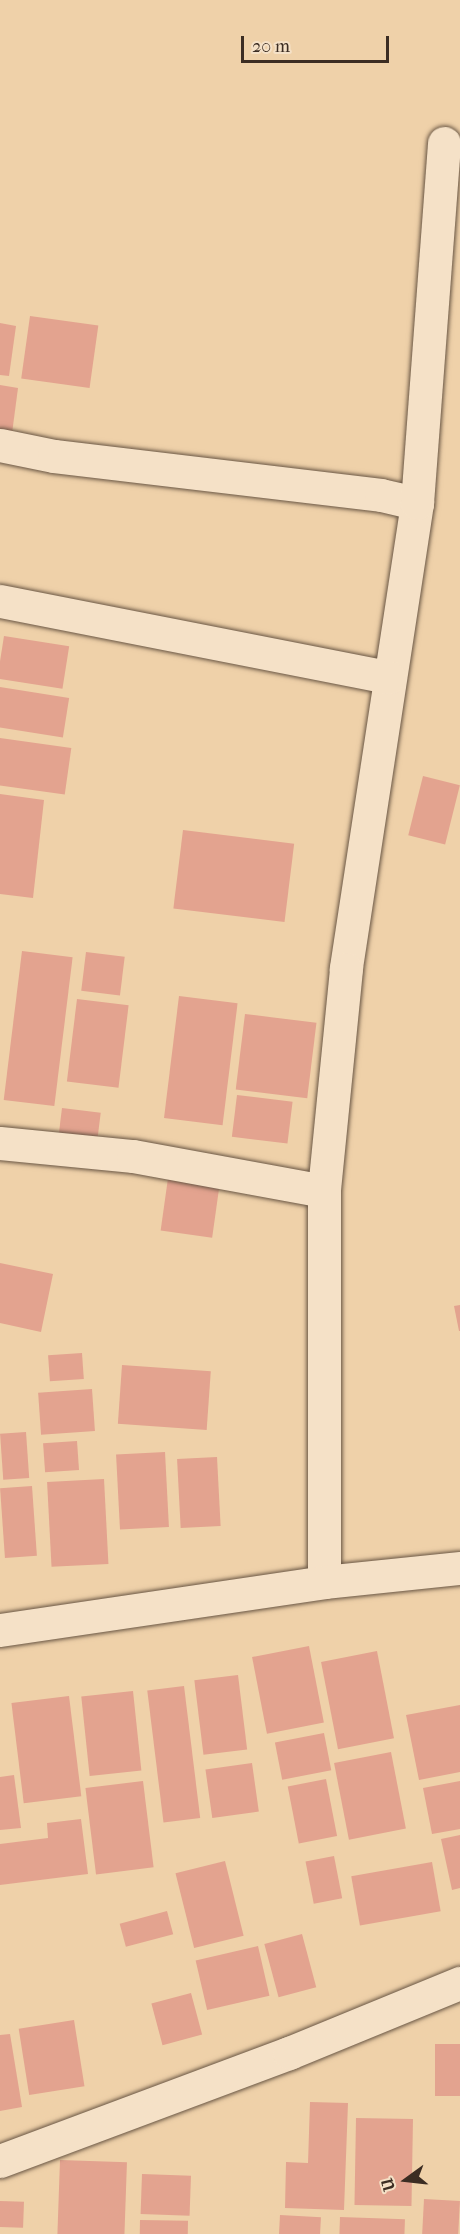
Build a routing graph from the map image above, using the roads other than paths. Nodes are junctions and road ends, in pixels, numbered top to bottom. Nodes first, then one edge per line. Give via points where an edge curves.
1 (444, 143) dead end
2 (0, 446) edge
3 (417, 503) junction
4 (0, 601) edge
5 (389, 677) junction
6 (0, 1143) edge
7 (324, 1191) junction
8 (460, 1568) edge
9 (324, 1582) junction
10 (0, 1630) edge
11 (460, 1983) edge
12 (0, 2161) edge

1 - 3 street
2 - 3 street via 54,456 381,495
3 - 5 street
4 - 5 street
5 - 7 street via 346,969
6 - 7 street via 133,1156
7 - 9 street
8 - 9 street
9 - 10 street
11 - 12 street via 278,2057

